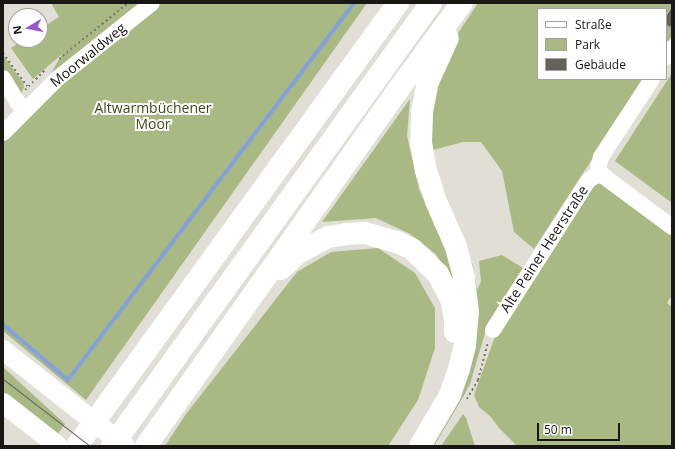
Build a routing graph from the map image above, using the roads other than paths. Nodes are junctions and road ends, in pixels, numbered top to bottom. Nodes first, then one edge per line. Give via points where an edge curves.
1 (152, 3) edge
2 (398, 3) edge
3 (431, 3) edge
4 (462, 3) edge
5 (467, 3) edge
6 (3, 78) edge
7 (651, 80) edge
8 (25, 109) junction
9 (3, 133) edge
10 (600, 172) junction
11 (672, 227) edge
12 (243, 309) junction
13 (492, 330) dead end
14 (3, 350) edge
15 (3, 403) edge
16 (118, 438) edge
17 (147, 444) edge
18 (58, 446) edge
19 (77, 446) edge
20 (407, 446) edge
21 (420, 446) edge

1 - 8 street, Moorwaldweg via 58,78
2 - 19 highway
3 - 16 highway
4 - 12 highway
5 - 21 highway via 439,55 428,82 422,112 421,143 426,171 456,247 464,278 468,312 465,346 450,395
6 - 8 street via 18,103
7 - 10 street via 601,157
8 - 9 street, Moorwaldweg
10 - 11 street, Alte Peiner Heerstraße
10 - 13 street, Alte Peiner Heerstraße via 588,181
12 - 17 highway
12 - 20 highway via 298,253 328,237 365,233 397,242 417,253 438,274 452,302 455,344 451,364 441,389
14 - 16 main road
15 - 18 main road

